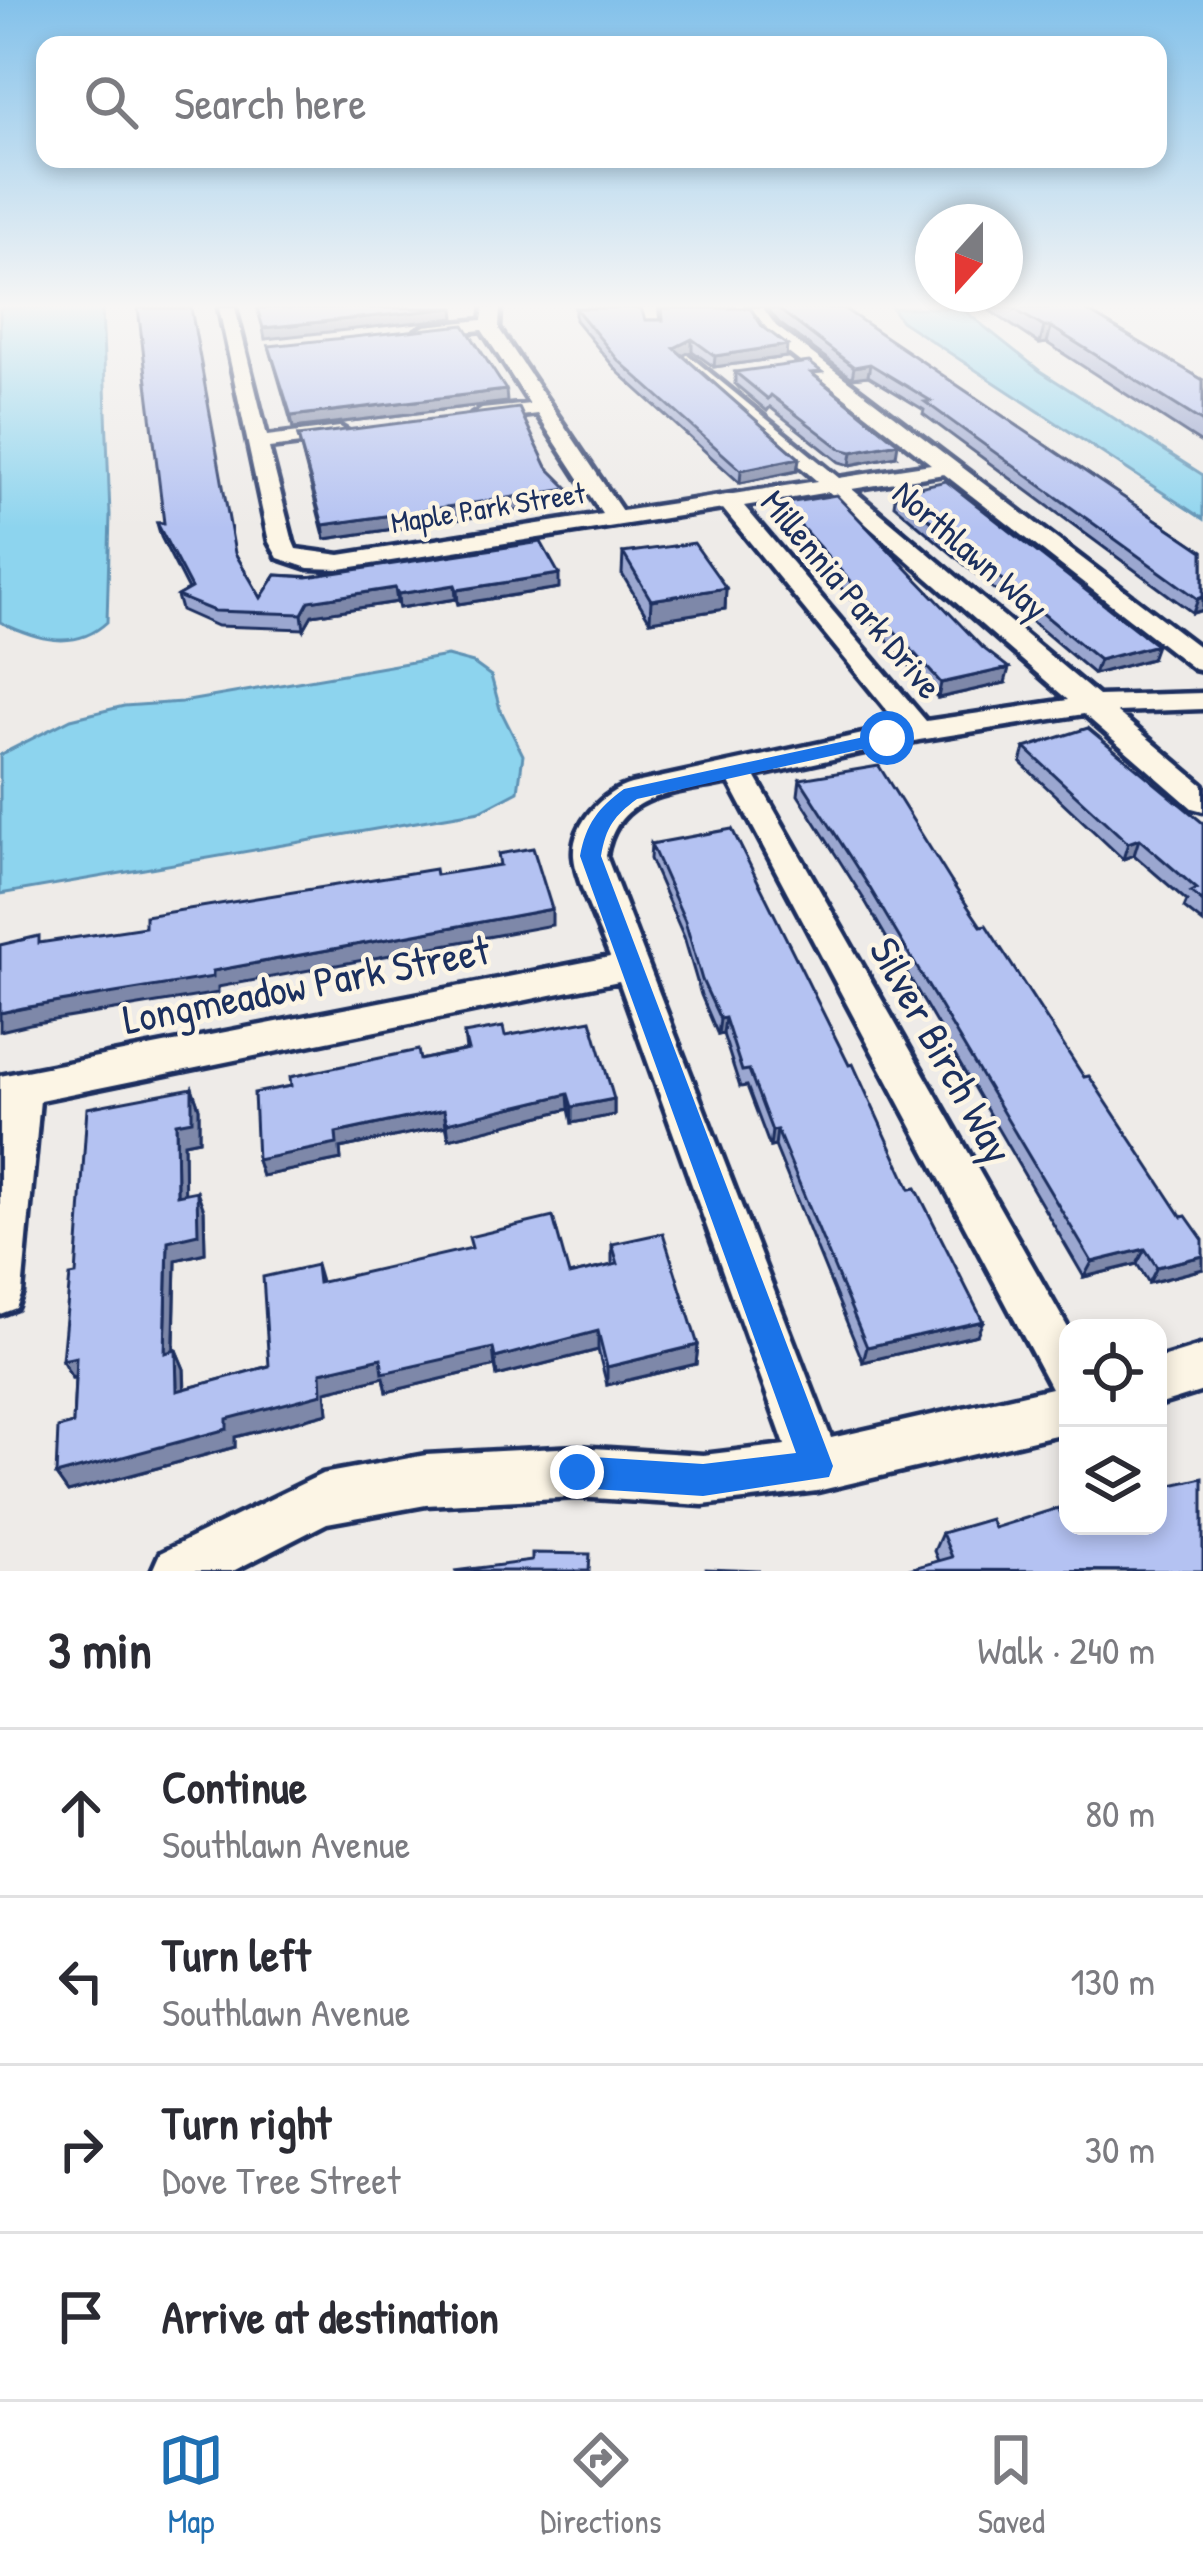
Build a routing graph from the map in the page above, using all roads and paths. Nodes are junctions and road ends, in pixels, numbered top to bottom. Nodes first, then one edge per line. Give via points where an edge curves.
1 (252, 381) edge
2 (527, 381) edge
3 (725, 381) edge
4 (836, 381) edge
5 (542, 408) junction
6 (455, 419) edge
7 (369, 430) edge
8 (259, 443) junction
9 (950, 467) junction
10 (838, 486) junction
11 (730, 503) junction
12 (616, 519) junction
13 (1203, 663) edge
14 (1203, 701) edge
15 (1088, 705) junction
16 (920, 731) junction
17 (736, 770) junction
18 (1203, 801) edge
19 (630, 966) junction
20 (11, 1089) edge
21 (0, 1293) edge
22 (1059, 1357) edge
23 (1203, 1368) edge
24 (1167, 1379) edge
25 (1059, 1410) edge
26 (817, 1466) junction
27 (178, 1571) edge

1 - 8 street, Maple Park Street
2 - 5 street
3 - 10 street, Northlawn Way
4 - 9 street
5 - 6 street
5 - 12 street
7 - 8 street
8 - 12 street, Maple Park Street via 281,542 286,553 308,561
9 - 10 street, Maple Park Street
9 - 13 street
10 - 11 street, Maple Park Street
10 - 15 street, Northlawn Way
11 - 12 street, Maple Park Street
11 - 16 street, Millennia Park Drive
14 - 15 street
15 - 16 street
15 - 18 street, Northlawn Way
16 - 17 street
17 - 19 street via 631,794 595,829 590,856
17 - 22 street, Silver Birch Way
19 - 20 street, Longmeadow Park Street
19 - 26 street
20 - 21 street
23 - 24 street
25 - 26 street
26 - 27 street via 703,1480 577,1472 426,1480 322,1499

